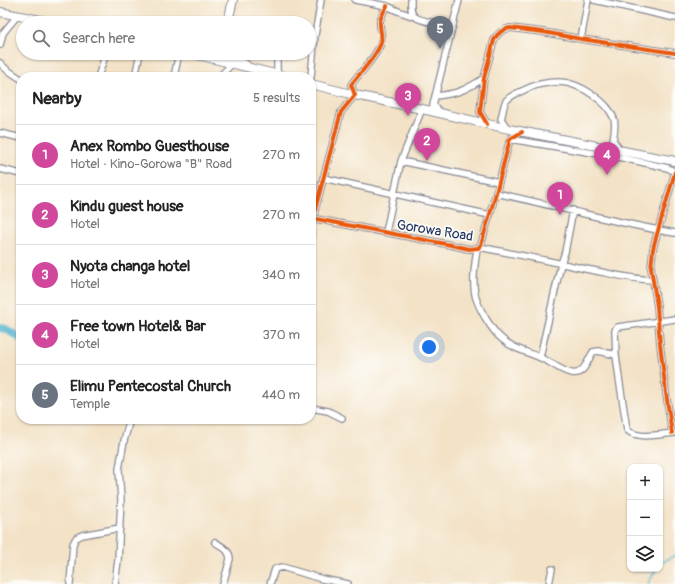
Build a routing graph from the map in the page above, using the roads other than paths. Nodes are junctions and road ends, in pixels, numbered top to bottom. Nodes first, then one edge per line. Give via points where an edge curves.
1 (233, 0) edge
2 (321, 0) edge
3 (355, 0) edge
4 (411, 0) edge
5 (459, 0) edge
6 (588, 0) edge
7 (594, 0) edge
8 (386, 6) junction
9 (0, 12) edge
10 (18, 15) joint
11 (23, 16) edge
12 (230, 16) edge
13 (415, 16) junction
14 (16, 17) edge
15 (675, 18) edge
16 (316, 19) edge
17 (453, 26) junction
18 (581, 39) junction
19 (0, 45) edge
20 (675, 53) edge
21 (104, 60) edge
22 (139, 60) edge
23 (178, 60) edge
24 (218, 60) edge
25 (229, 60) edge
26 (238, 60) edge
27 (275, 60) edge
28 (311, 60) edge
29 (0, 63) edge
30 (230, 63) junction
31 (250, 67) junction
32 (100, 72) edge
33 (136, 72) edge
34 (175, 72) edge
35 (223, 72) edge
36 (264, 72) edge
37 (273, 72) edge
38 (311, 72) edge
39 (16, 76) edge
40 (484, 78) junction
41 (316, 85) edge
42 (355, 95) junction
43 (435, 96) junction
44 (422, 109) junction
45 (441, 113) junction
46 (487, 124) junction
47 (509, 129) junction
48 (522, 132) junction
49 (0, 133) edge
50 (16, 137) edge
51 (510, 139) junction
52 (622, 154) junction
53 (401, 161) junction
54 (675, 161) edge
55 (0, 169) edge
56 (675, 172) edge
57 (16, 173) edge
58 (323, 178) junction
59 (499, 182) junction
60 (394, 193) junction
61 (496, 193) junction
62 (316, 203) edge
63 (573, 210) junction
64 (490, 215) junction
65 (316, 219) edge
66 (658, 230) junction
67 (386, 232) junction
68 (675, 233) edge
69 (478, 248) junction
70 (561, 264) junction
71 (652, 280) junction
72 (675, 319) edge
73 (658, 321) junction
74 (616, 354) junction
75 (540, 357) junction
76 (316, 409) edge
77 (342, 418) dead end
78 (129, 424) edge
79 (673, 433) edge
80 (120, 528) junction
81 (215, 542) dead end
82 (552, 569) dead end
83 (70, 584) edge
84 (115, 584) edge
85 (223, 584) edge
86 (270, 584) edge
87 (348, 584) edge
88 (549, 584) edge

1 - 12 highway
2 - 16 street
3 - 8 street
4 - 13 street
5 - 17 street
6 - 18 street
7 - 15 street
8 - 13 street
8 - 42 street via 380,19 382,39 367,66 351,85
9 - 10 highway
10 - 11 highway
13 - 17 street
14 - 19 street via 3,33
17 - 43 street
18 - 20 street
18 - 40 street via 543,32 504,29 494,40
21 - 32 street
22 - 33 street
23 - 34 street
24 - 30 highway
25 - 30 highway
26 - 31 highway
27 - 37 street
28 - 38 street
29 - 39 street
30 - 31 highway
30 - 35 street
31 - 36 highway
40 - 43 street via 460,91
40 - 46 street via 480,112
41 - 42 highway
42 - 44 highway
42 - 58 street via 340,112
43 - 45 street via 433,105
44 - 45 highway
44 - 53 street
45 - 46 highway
46 - 47 highway
47 - 48 highway
47 - 52 street via 501,119 506,102 511,97 528,88 561,82 580,88 608,109 615,124 613,140
48 - 51 street
48 - 52 highway
49 - 50 street
51 - 52 street
51 - 59 street, Gorowa Road
52 - 54 highway via 633,153
52 - 56 street
53 - 59 street
53 - 60 street
55 - 57 street
56 - 66 street
58 - 60 street
58 - 62 street
59 - 61 street, Gorowa Road
60 - 64 street
60 - 67 street
61 - 63 street
61 - 64 street, Gorowa Road
63 - 66 street
63 - 70 street
64 - 69 street, Gorowa Road
65 - 67 street, Gorowa Road
66 - 68 street
66 - 71 street via 653,249
67 - 69 street, Gorowa Road via 451,246
69 - 70 street
69 - 75 street via 474,281 480,308 502,340 518,350
70 - 71 street
70 - 75 street
71 - 73 street
72 - 73 street
73 - 74 street via 616,328
73 - 79 street
74 - 75 street via 593,352 582,371 572,374
74 - 79 street via 627,430 640,435
76 - 77 street
78 - 80 street via 119,469
80 - 83 street via 76,538 73,544
80 - 84 street
81 - 85 street via 230,555
82 - 88 street
86 - 87 street via 275,569 282,567

